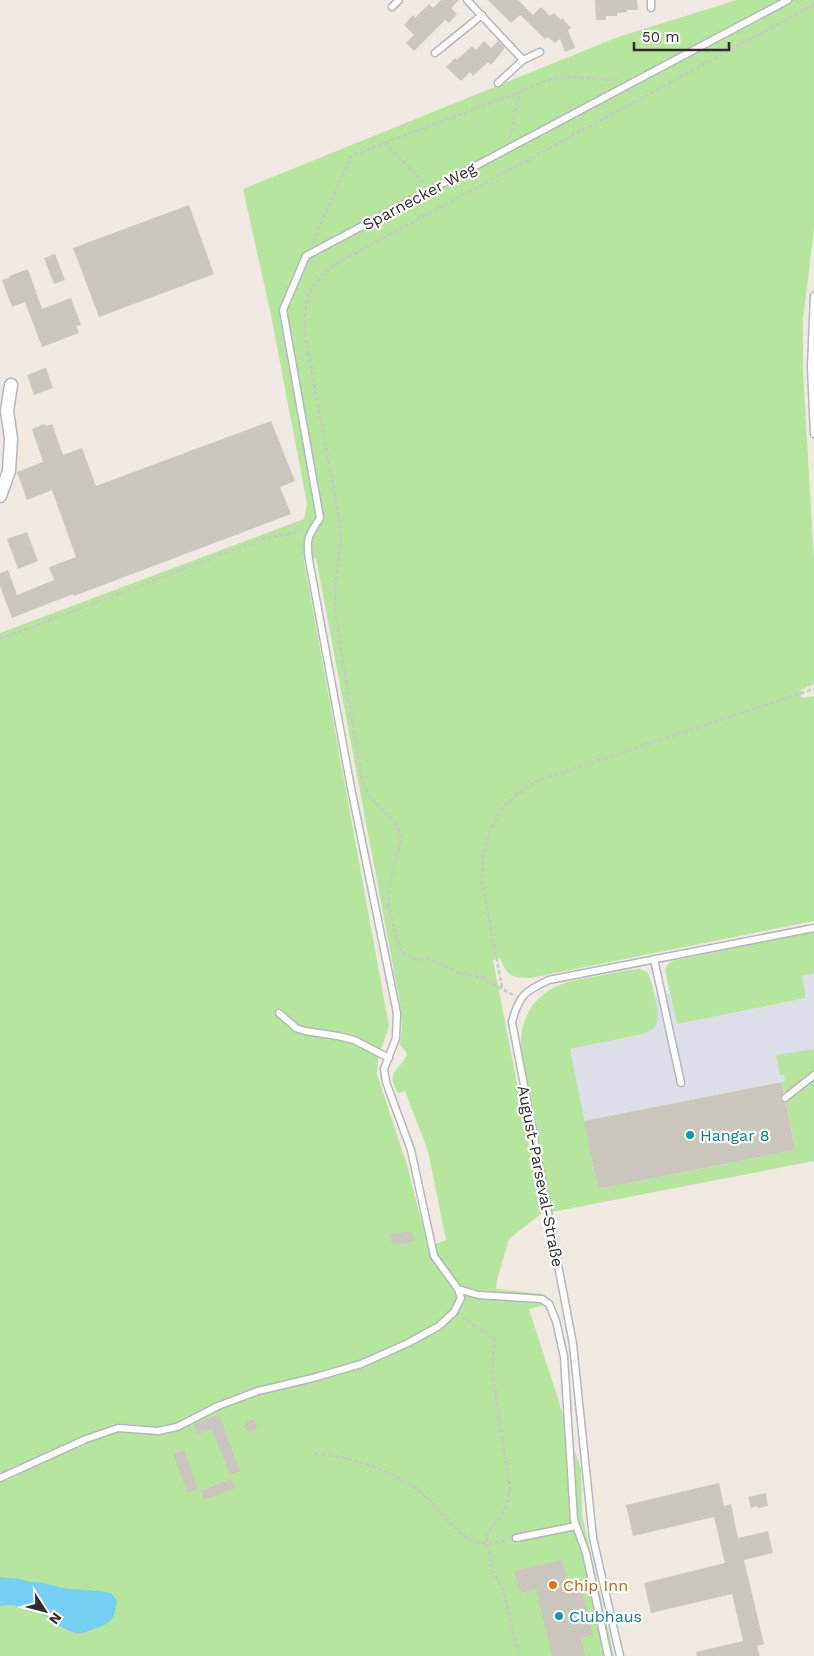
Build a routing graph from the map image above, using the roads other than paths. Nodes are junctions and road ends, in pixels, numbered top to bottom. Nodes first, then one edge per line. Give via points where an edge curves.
1 (399, 0) edge
2 (467, 0) edge
3 (651, 0) edge
4 (788, 0) edge
5 (392, 7) dead end
6 (651, 8) dead end
7 (482, 15) junction
8 (540, 52) dead end
9 (435, 53) dead end
10 (523, 60) junction
11 (498, 83) dead end
12 (814, 296) edge
13 (11, 385) dead end
14 (814, 434) edge
15 (0, 496) edge
16 (814, 928) edge
17 (654, 959) junction
18 (279, 1013) dead end
19 (390, 1058) junction
20 (814, 1076) edge
21 (681, 1083) dead end
22 (785, 1098) dead end
23 (458, 1290) junction
24 (0, 1478) edge
25 (576, 1526) junction
26 (516, 1538) road end
27 (608, 1656) edge
28 (620, 1656) edge

1 - 5 lane
2 - 7 lane
3 - 6 lane
4 - 19 lane, Sparnecker Weg via 306,256 283,310 320,518 309,534 309,560 397,1013 396,1038
7 - 9 lane
7 - 10 lane
8 - 10 lane
10 - 11 lane
12 - 14 lane via 811,367
13 - 15 street via 7,411 11,439 9,471
16 - 17 lane
17 - 21 lane
17 - 28 lane, August-Parseval-Straße via 549,980 527,990 515,1008 512,1022 573,1344 593,1538
18 - 19 lane via 305,1032 354,1040
19 - 23 lane via 384,1070 386,1082 411,1150 434,1256
20 - 22 lane
23 - 24 lane via 461,1298 454,1312 439,1326 361,1364 258,1391 176,1427 158,1431 118,1428
23 - 25 lane via 478,1295 542,1299 549,1304 564,1357
25 - 26 lane
25 - 27 lane via 586,1553

